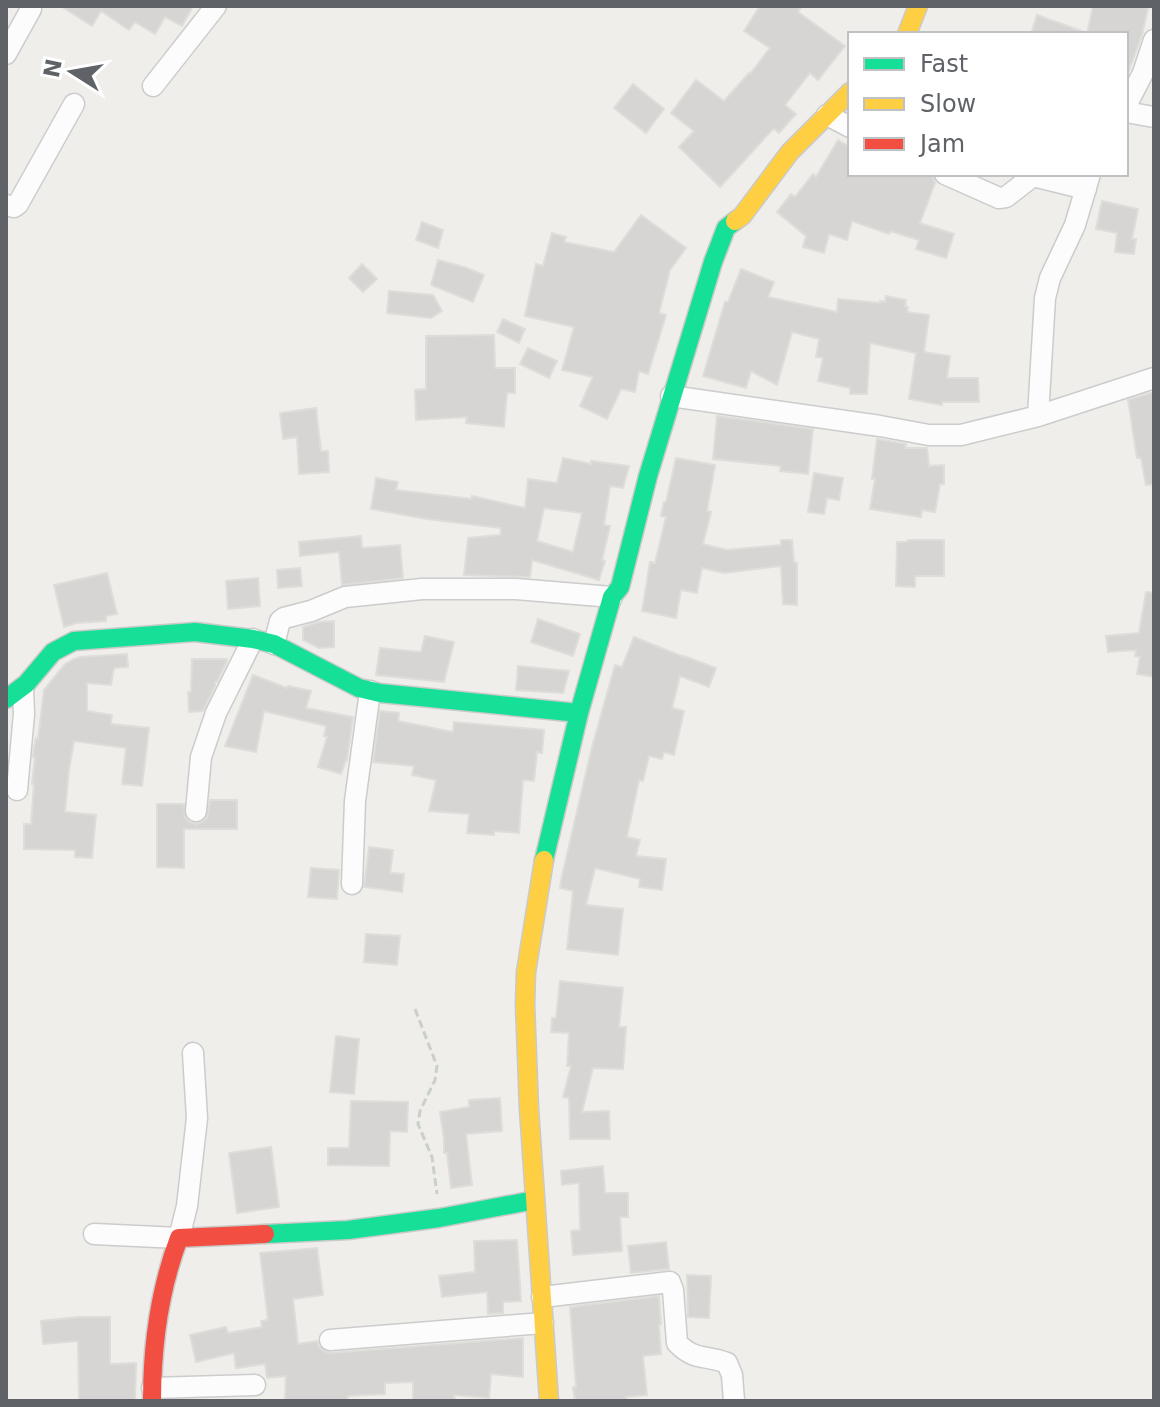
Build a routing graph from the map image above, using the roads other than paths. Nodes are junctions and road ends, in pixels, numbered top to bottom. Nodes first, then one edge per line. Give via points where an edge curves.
1 (216, 6) edge
2 (918, 6) edge
3 (31, 9) dead end
4 (908, 32) edge
5 (1154, 40) edge
6 (6, 54) edge
7 (153, 86) dead end
8 (848, 94) edge
9 (1128, 102) edge
10 (74, 104) dead end
11 (1128, 112) edge
12 (827, 115) junction
13 (1154, 117) edge
14 (848, 126) edge
15 (951, 176) edge
16 (1033, 176) edge
17 (1033, 176) edge
18 (1088, 182) edge
19 (6, 205) edge
20 (1154, 378) edge
21 (671, 396) junction
22 (1038, 416) junction
23 (612, 597) junction
24 (253, 639) junction
25 (274, 644) junction
26 (370, 691) junction
27 (15, 694) edge
28 (579, 713) junction
29 (17, 790) dead end
30 (196, 811) dead end
31 (352, 884) dead end
32 (193, 1053) dead end
33 (535, 1200) junction
34 (94, 1234) dead end
35 (179, 1238) junction
36 (542, 1297) junction
37 (543, 1323) junction
38 (330, 1340) dead end
39 (255, 1385) dead end
40 (152, 1394) edge
41 (549, 1401) edge
42 (734, 1401) edge

1 - 7 street
2 - 4 main road
3 - 6 street
5 - 9 street
8 - 12 main road
10 - 19 street via 18,204
11 - 13 street
12 - 14 street
12 - 21 main road via 726,228
15 - 16 street via 999,198
17 - 18 street
18 - 22 street via 1047,288
20 - 22 street
21 - 22 street via 929,435 961,435
21 - 23 main road via 620,587
23 - 25 street via 516,589 422,589 345,597 284,618
23 - 28 main road
24 - 25 main road
24 - 27 main road via 195,632 77,640 53,652
24 - 30 street via 216,713 201,757
25 - 26 main road
26 - 28 main road
26 - 31 street via 355,801
27 - 29 street via 24,714
28 - 33 main road via 541,872 526,972
32 - 35 street via 197,1118
33 - 35 main road via 348,1230
33 - 36 main road
34 - 35 street
35 - 40 main road via 156,1317
36 - 37 main road
36 - 42 street via 670,1282 677,1343 697,1357 727,1363
37 - 38 street
37 - 41 main road
39 - 40 street

